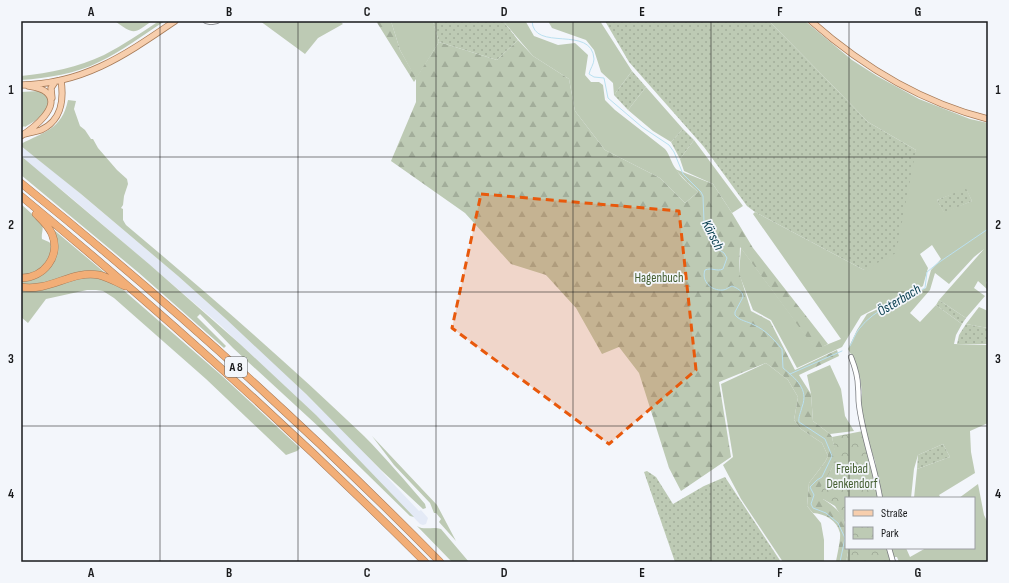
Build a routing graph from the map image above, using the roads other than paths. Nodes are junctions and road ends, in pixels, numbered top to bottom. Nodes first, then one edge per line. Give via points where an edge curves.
1 (175, 21) edge
2 (206, 21) edge
3 (217, 21) edge
4 (811, 21) edge
5 (61, 80) junction
6 (55, 82) junction
7 (23, 85) edge
8 (52, 101) junction
9 (988, 119) edge
10 (23, 135) edge
11 (21, 183) edge
12 (21, 196) edge
13 (21, 278) edge
14 (21, 287) edge
15 (135, 292) junction
16 (851, 357) dead end
17 (880, 497) edge
18 (889, 549) edge
19 (425, 562) edge
20 (440, 562) edge
21 (893, 562) edge

1 - 5 main road via 110,62 87,73
2 - 3 street
4 - 9 main road via 853,56 895,83 940,104
5 - 6 main road
5 - 10 main road via 63,100 56,116 42,129
6 - 7 main road
6 - 8 main road via 52,88
7 - 8 main road via 45,91
8 - 10 main road via 46,115
11 - 20 highway, A 8 via 137,280 258,387 363,485
12 - 13 highway via 48,226 54,246 52,257 44,269 32,276
12 - 15 highway, A 8
14 - 15 highway via 43,287 90,274 104,276
15 - 19 highway, A 8 via 271,413
16 - 17 street via 856,372 863,426
18 - 21 street

